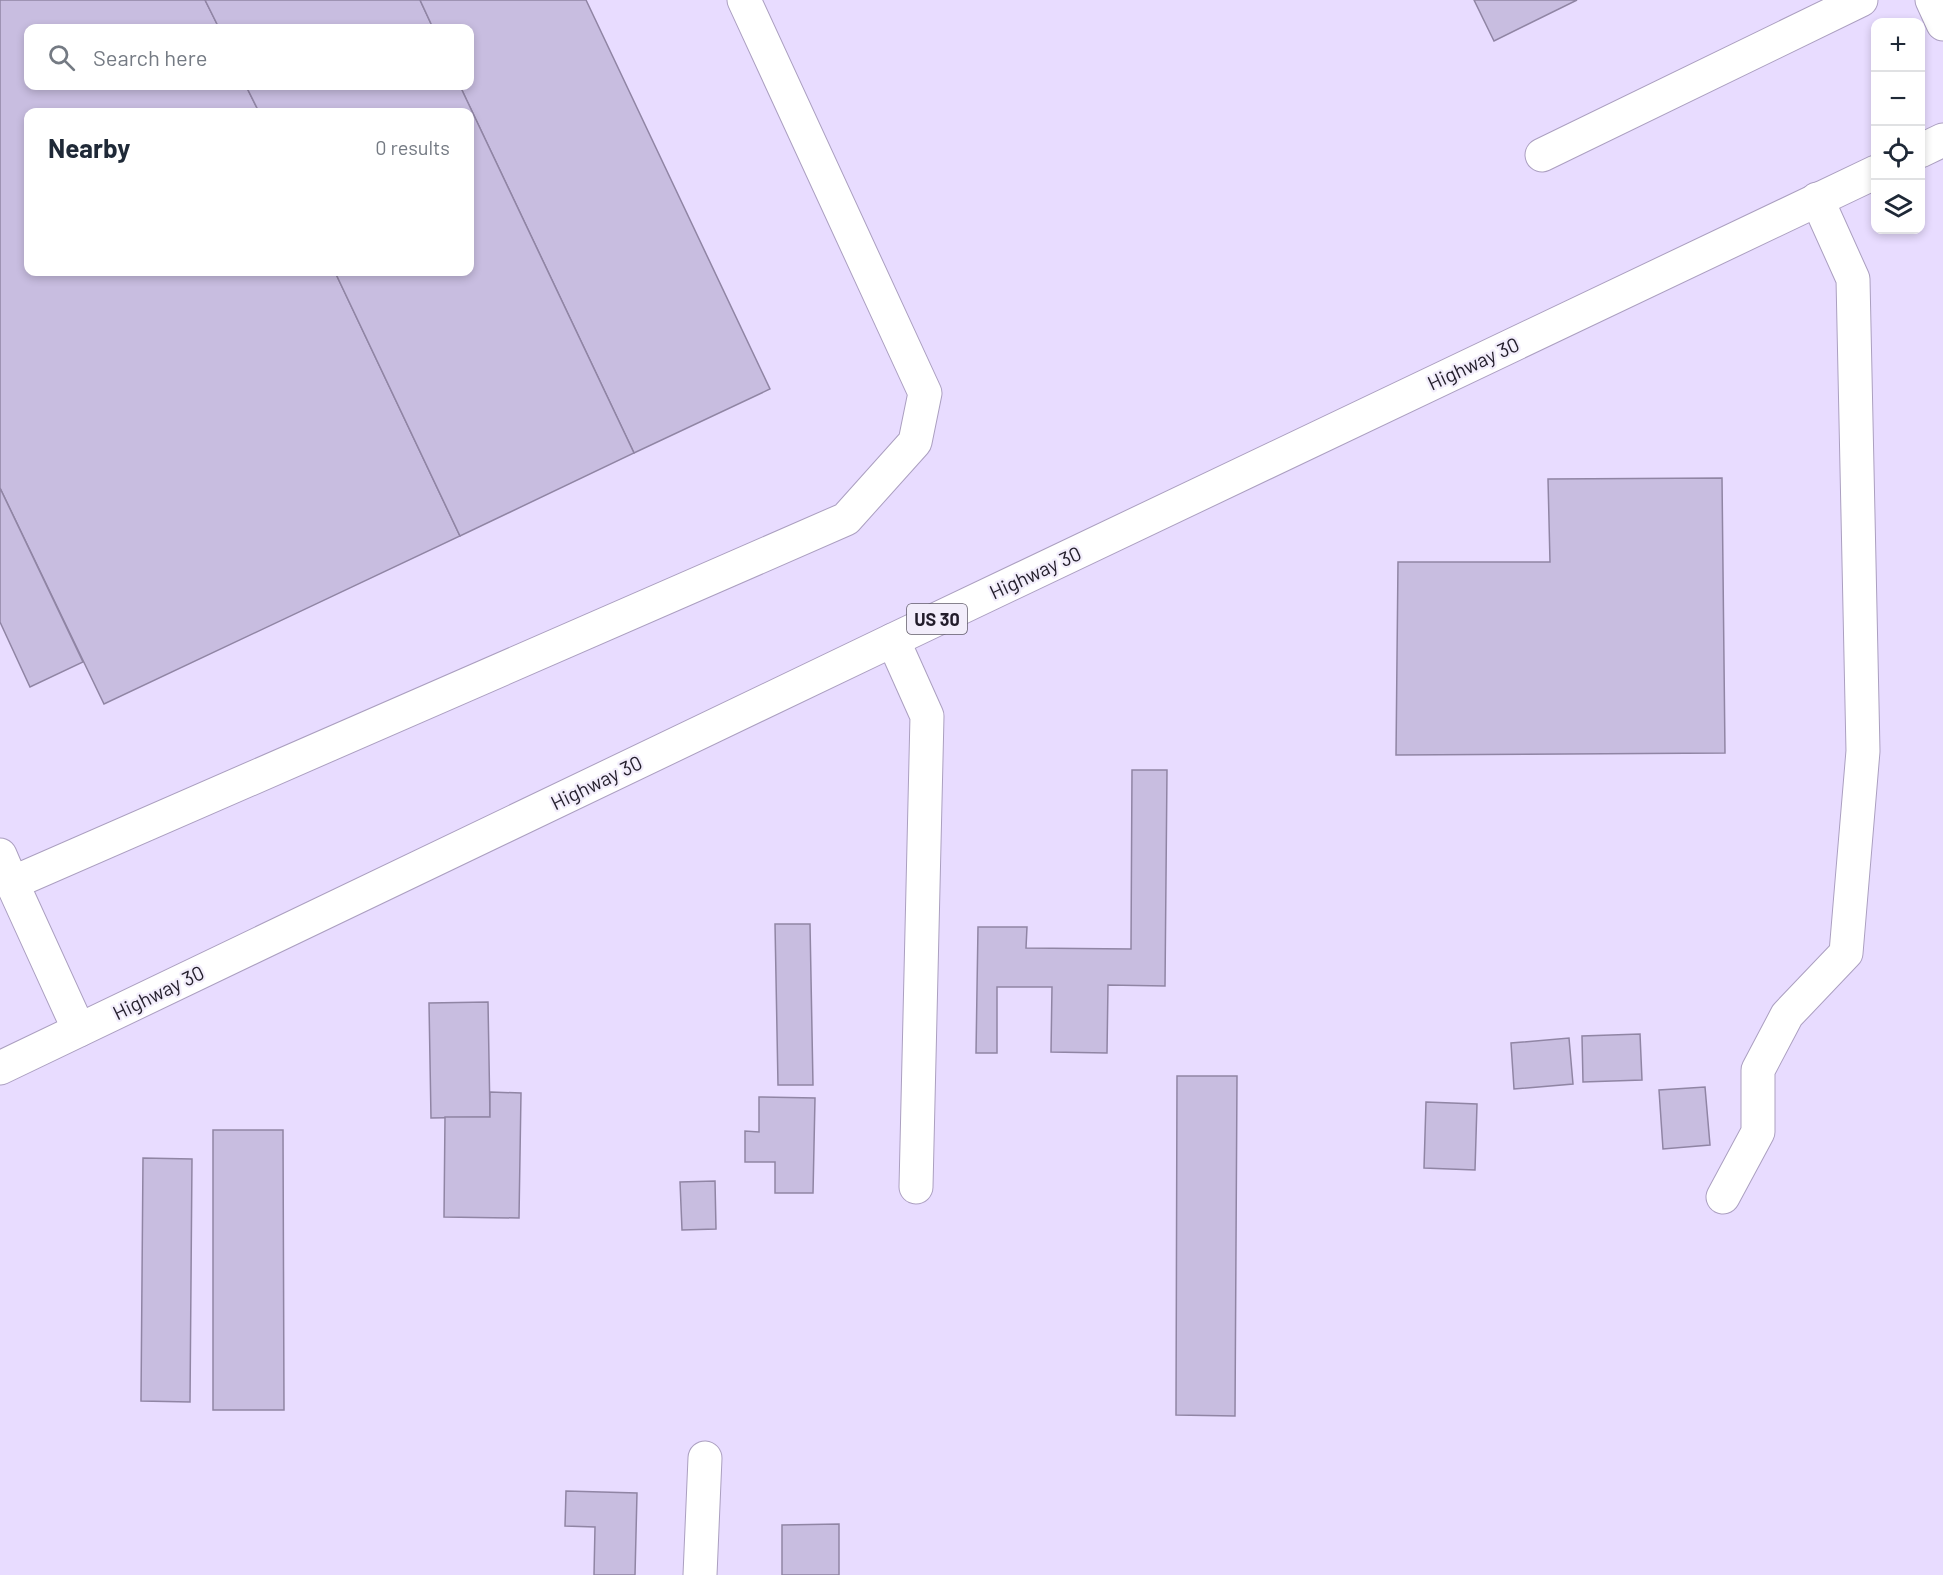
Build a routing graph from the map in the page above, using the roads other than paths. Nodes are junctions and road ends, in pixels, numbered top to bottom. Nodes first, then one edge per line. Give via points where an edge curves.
1 (744, 0) edge
2 (1861, 0) edge
3 (1932, 0) edge
4 (1943, 24) edge
5 (1943, 140) edge
6 (1925, 148) edge
7 (1542, 155) dead end
8 (1871, 174) edge
9 (1817, 199) junction
10 (893, 640) junction
11 (6, 869) edge
12 (79, 1030) junction
13 (0, 1068) edge
14 (916, 1187) dead end
15 (1723, 1197) dead end
16 (705, 1458) dead end
17 (700, 1575) edge

1 - 11 main road via 925,393 915,442 846,519
2 - 7 main road
3 - 4 main road
5 - 6 main road
8 - 9 main road, Highway 30 / US 30
9 - 10 main road, Highway 30 / US 30
9 - 15 main road via 1853,279 1863,751 1846,953 1787,1014 1758,1070 1758,1132
10 - 12 main road, Highway 30 / US 30
10 - 14 main road via 927,716
11 - 12 main road
12 - 13 main road, Highway 30 / US 30
16 - 17 main road

